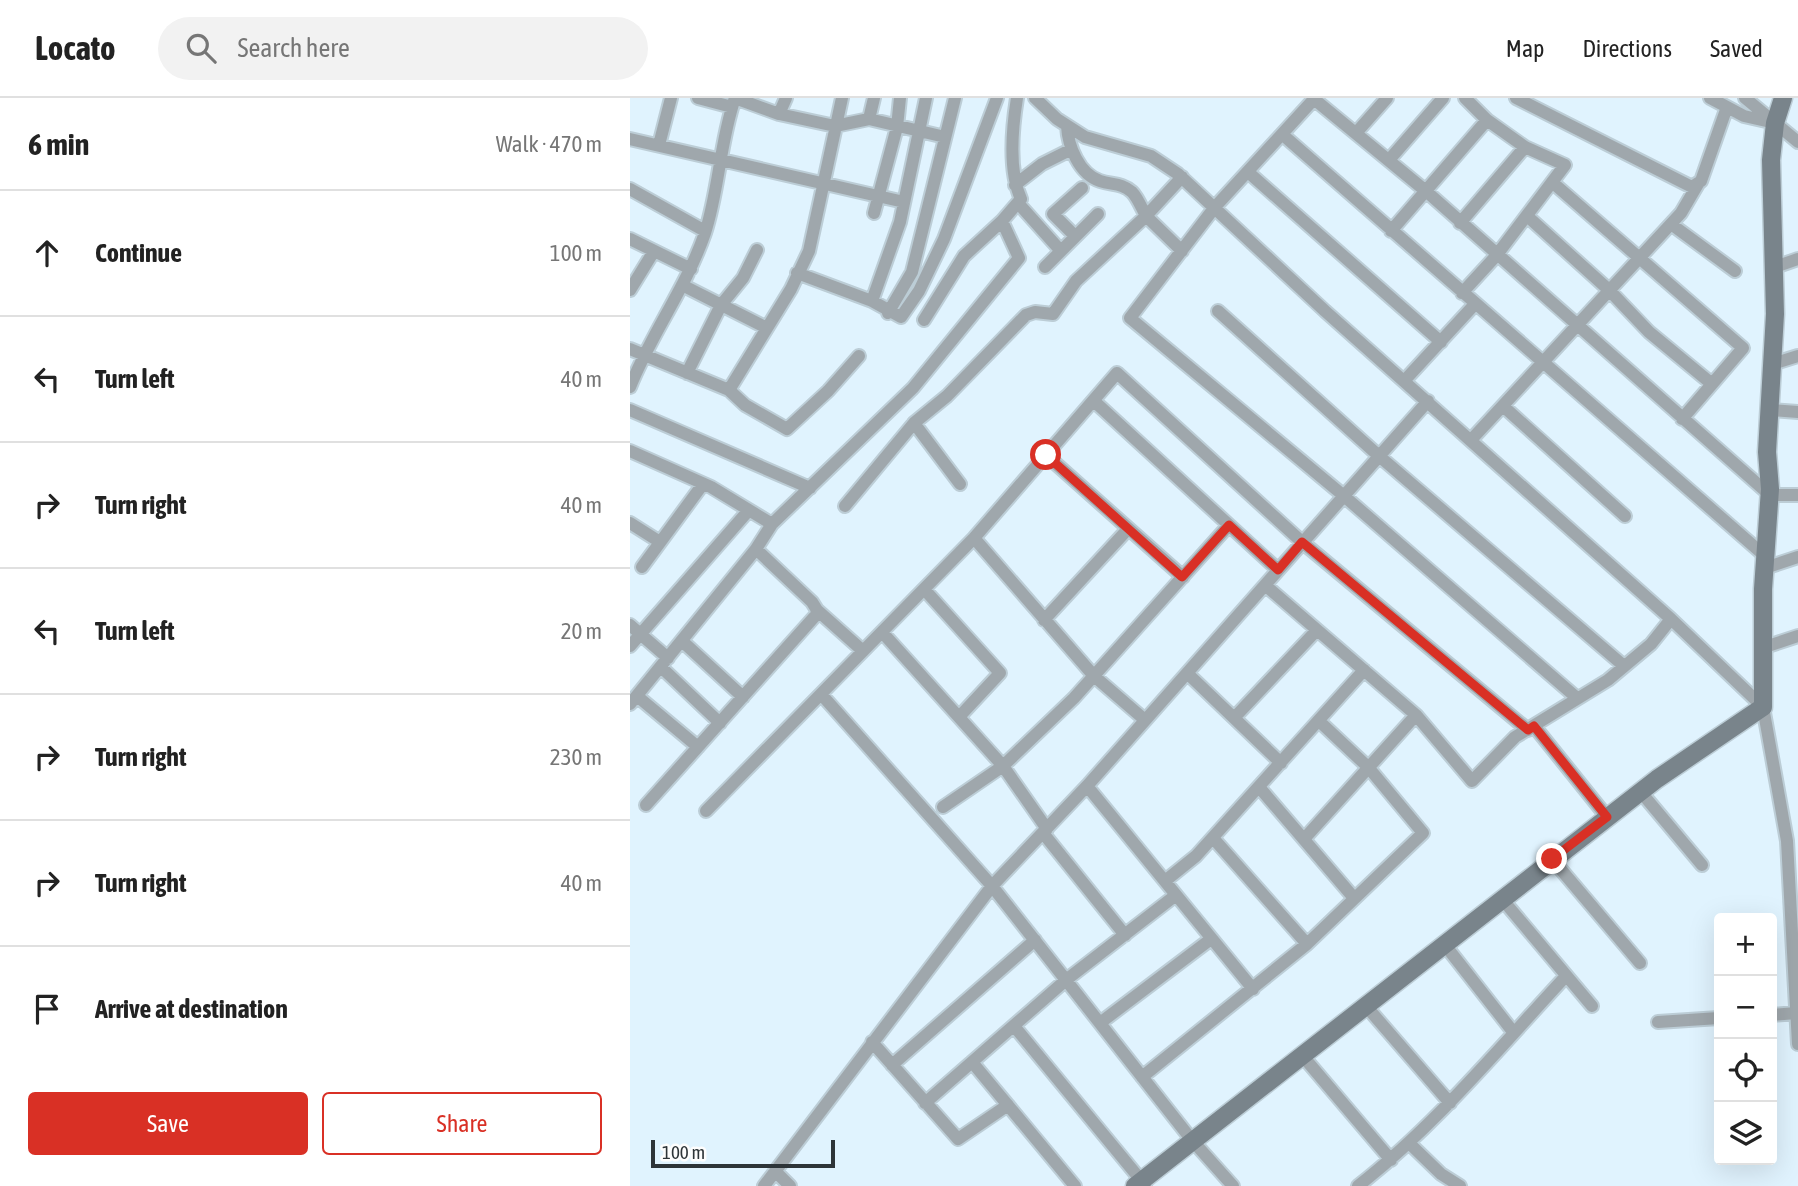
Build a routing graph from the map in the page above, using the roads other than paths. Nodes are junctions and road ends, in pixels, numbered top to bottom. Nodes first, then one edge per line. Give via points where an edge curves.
1 (671, 98) edge
2 (698, 98) edge
3 (786, 98) edge
4 (842, 98) edge
5 (874, 98) edge
6 (900, 98) edge
7 (926, 98) edge
8 (955, 98) edge
9 (997, 98) edge
10 (1017, 98) edge
11 (1035, 98) edge
12 (1315, 98) edge
13 (1387, 98) edge
14 (1443, 98) edge
15 (1465, 98) edge
16 (1516, 98) edge
17 (1710, 98) edge
18 (1745, 98) edge
19 (1783, 98) edge
20 (734, 101) edge
21 (1727, 107) junction
22 (779, 114) junction
23 (869, 119) junction
24 (1487, 120) junction
25 (1775, 123) junction
26 (835, 126) junction
27 (1067, 126) junction
28 (897, 127) junction
29 (920, 132) junction
30 (1356, 133) junction
31 (1283, 135) junction
32 (946, 136) junction
33 (630, 139) edge
34 (1798, 142) edge
35 (659, 145) junction
36 (1525, 147) junction
37 (1070, 150) junction
38 (723, 159) junction
39 (1388, 160) junction
40 (1248, 172) junction
41 (1182, 177) junction
42 (1552, 182) junction
43 (826, 183) junction
44 (1698, 184) junction
45 (1015, 185) junction
46 (1082, 188) dead end
47 (630, 189) edge
48 (1427, 192) junction
49 (879, 196) junction
50 (904, 202) junction
51 (1018, 203) junction
52 (1215, 207) junction
53 (874, 213) dead end
54 (1098, 214) dead end
55 (1146, 216) junction
56 (1527, 216) junction
57 (1002, 221) junction
58 (1460, 223) junction
59 (1671, 223) junction
60 (705, 231) junction
61 (1391, 231) junction
62 (1074, 235) junction
63 (630, 239) edge
64 (757, 250) dead end
65 (1060, 250) junction
66 (654, 251) junction
67 (1182, 251) junction
68 (1496, 256) junction
69 (1640, 258) junction
70 (1798, 259) edge
71 (1045, 267) dead end
72 (1775, 267) junction
73 (691, 269) junction
74 (1735, 271) dead end
75 (797, 273) junction
76 (682, 285) junction
77 (630, 290) edge
78 (1609, 290) junction
79 (1462, 293) junction
80 (872, 301) junction
81 (1475, 304) junction
82 (722, 305) junction
83 (1218, 310) dead end
84 (888, 313) junction
85 (924, 320) dead end
86 (1576, 326) junction
87 (767, 328) junction
88 (1441, 342) junction
89 (630, 349) edge
90 (644, 355) junction
91 (859, 356) dead end
92 (1798, 356) edge
93 (1543, 363) junction
94 (1772, 364) junction
95 (687, 373) junction
96 (1405, 380) junction
97 (1712, 384) junction
98 (630, 387) edge
99 (729, 390) junction
100 (1428, 401) junction
101 (1095, 402) junction
102 (1503, 406) junction
103 (630, 410) edge
104 (1771, 410) junction
105 (1798, 412) edge
106 (1682, 419) junction
107 (914, 423) junction
108 (1471, 440) junction
109 (630, 451) edge
110 (1046, 455) junction
111 (1379, 456) junction
112 (703, 484) junction
113 (960, 484) dead end
114 (810, 488) junction
115 (1770, 495) junction
116 (1798, 495) edge
117 (1344, 496) junction
118 (845, 506) dead end
119 (749, 510) junction
120 (1625, 516) dead end
121 (630, 523) edge
122 (772, 524) junction
123 (1229, 525) junction
124 (1128, 529) junction
125 (974, 538) junction
126 (660, 542) junction
127 (1302, 542) junction
128 (756, 549) junction
129 (1798, 557) edge
130 (1765, 562) junction
131 (642, 567) dead end
132 (1278, 570) junction
133 (1182, 577) junction
134 (1265, 584) junction
135 (924, 589) junction
136 (817, 610) junction
137 (1671, 619) junction
138 (1044, 620) junction
139 (635, 630) edge
140 (1317, 630) junction
141 (882, 632) junction
142 (1798, 636) edge
143 (682, 641) junction
144 (630, 646) edge
145 (1762, 648) junction
146 (863, 651) junction
147 (664, 663) junction
148 (1624, 666) junction
149 (1364, 670) junction
150 (1187, 673) junction
151 (1094, 676) junction
152 (821, 694) junction
153 (743, 697) junction
154 (1577, 698) junction
155 (633, 700) edge
156 (1763, 707) junction
157 (1416, 715) junction
158 (959, 717) junction
159 (1234, 718) junction
160 (1145, 720) junction
161 (1319, 720) junction
162 (720, 723) junction
163 (1531, 728) junction
164 (698, 747) junction
165 (1281, 763) junction
166 (1003, 766) junction
167 (1368, 768) junction
168 (1087, 786) junction
169 (1259, 787) junction
170 (1640, 791) junction
171 (646, 804) dead end
172 (943, 807) dead end
173 (706, 811) dead end
174 (1607, 817) junction
175 (1045, 831) junction
176 (1213, 838) junction
177 (1304, 839) junction
178 (1793, 844) edge
179 (1552, 859) junction
180 (1702, 864) dead end
181 (1165, 881) junction
182 (992, 886) junction
183 (1176, 895) junction
184 (1354, 898) junction
185 (1502, 899) junction
186 (1125, 935) junction
187 (1211, 939) junction
188 (1035, 940) junction
189 (1307, 944) junction
190 (1445, 945) junction
191 (1640, 962) dead end
192 (1566, 976) junction
193 (1066, 980) junction
194 (1796, 981) edge
195 (1253, 989) junction
196 (1366, 1006) junction
197 (1592, 1006) dead end
198 (1796, 1013) junction
199 (1777, 1015) edge
200 (1714, 1018) edge
201 (1658, 1022) dead end
202 (1100, 1023) junction
203 (1014, 1026) junction
204 (1514, 1032) junction
205 (872, 1042) junction
206 (1798, 1044) edge
207 (1301, 1054) junction
208 (972, 1062) junction
209 (892, 1065) junction
210 (1142, 1077) junction
211 (925, 1103) junction
212 (1450, 1103) junction
213 (1008, 1105) junction
214 (1191, 1139) junction
215 (1409, 1143) junction
216 (1391, 1160) junction
217 (775, 1171) junction
218 (1141, 1184) edge
219 (764, 1186) edge
220 (790, 1186) edge
221 (1076, 1186) edge
222 (1233, 1186) edge
223 (1358, 1186) edge
224 (1460, 1186) edge

1 - 35 street
2 - 20 street
3 - 22 street
4 - 26 street
5 - 23 street
6 - 28 street
7 - 29 street
8 - 32 street
9 - 84 street via 971,174 919,291 901,317
10 - 45 street
11 - 27 street
12 - 30 street
12 - 31 street
13 - 30 street
14 - 39 street
15 - 24 street
16 - 44 street via 1686,187
17 - 21 street
18 - 25 street
19 - 25 street
20 - 22 street
20 - 38 street
21 - 25 street
21 - 44 street
22 - 26 street
23 - 26 street
23 - 28 street
24 - 36 street
24 - 48 street
25 - 34 street
25 - 72 street via 1771,160
26 - 43 street
27 - 37 street
27 - 41 street via 1085,137 1150,156
28 - 29 street
28 - 49 street
29 - 32 street
29 - 50 street
30 - 39 street
31 - 40 street
31 - 61 street
32 - 84 street via 912,272
33 - 35 street
35 - 38 street
36 - 42 street via 1565,165
36 - 58 street
37 - 45 street
37 - 55 street via 1100,181 1119,184 1133,193
38 - 43 street
38 - 60 street
39 - 48 street
40 - 52 street
40 - 88 street
41 - 52 street
41 - 55 street
42 - 56 street
42 - 69 street
43 - 49 street
43 - 75 street via 810,251
44 - 59 street
45 - 51 street via 1021,199
46 - 62 street via 1052,214
47 - 60 street
48 - 58 street
48 - 61 street
49 - 50 street
49 - 53 street
50 - 80 street
51 - 57 street
51 - 65 street
52 - 67 street
52 - 96 street
54 - 62 street
55 - 67 street
55 - 107 street via 1076,281 1059,309 1053,314 1026,315
56 - 68 street
56 - 78 street
57 - 85 street via 964,256
57 - 114 street via 1018,258 913,388
58 - 68 street
59 - 69 street
59 - 74 street
60 - 73 street
61 - 79 street
62 - 65 street
63 - 66 street
64 - 82 street
65 - 71 street
66 - 73 street
66 - 77 street
67 - 117 street via 1130,318
68 - 79 street
68 - 86 street
69 - 78 street
69 - 97 street via 1743,348
70 - 72 street
72 - 94 street
73 - 76 street
75 - 80 street
75 - 87 street
76 - 82 street
76 - 90 street
78 - 86 street
78 - 97 street via 1649,332
79 - 81 street
80 - 84 street
81 - 88 street
81 - 93 street
82 - 87 street
82 - 95 street
83 - 111 street
86 - 93 street
86 - 106 street
87 - 99 street
88 - 96 street
89 - 90 street
90 - 95 street
90 - 98 street
91 - 99 street via 787,429 745,405
92 - 94 street
93 - 102 street
93 - 130 street
94 - 104 street
95 - 99 street
96 - 100 street
97 - 106 street
100 - 108 street
100 - 111 street
101 - 110 street
101 - 123 street
101 - 127 street via 1117,373
102 - 108 street
102 - 120 street
103 - 114 street
104 - 105 street
104 - 115 street via 1767,452
106 - 115 street
107 - 113 street
107 - 118 street
108 - 137 street
109 - 112 street
110 - 124 street
110 - 125 street
111 - 117 street
111 - 148 street
112 - 119 street
112 - 126 street
114 - 122 street
115 - 116 street
115 - 130 street
117 - 127 street
117 - 154 street
119 - 122 street
119 - 139 street
121 - 126 street
122 - 128 street
123 - 132 street
123 - 133 street
124 - 133 street
124 - 138 street
125 - 135 street
125 - 138 street
126 - 131 street
127 - 132 street
127 - 163 street
128 - 136 street
128 - 143 street
129 - 130 street
130 - 145 street
132 - 134 street
133 - 151 street
134 - 140 street
134 - 150 street
135 - 141 street
135 - 158 street via 1000,673
136 - 146 street
136 - 153 street
137 - 148 street via 1651,644
137 - 156 street
138 - 151 street
139 - 144 street
139 - 147 street
140 - 149 street
140 - 159 street
141 - 146 street
141 - 158 street
142 - 145 street
143 - 147 street
143 - 153 street
145 - 156 street
146 - 152 street
147 - 155 street
147 - 162 street
148 - 154 street
149 - 157 street
149 - 161 street
150 - 159 street
150 - 160 street
151 - 160 street
151 - 166 street
152 - 173 street
152 - 182 street
153 - 162 street
154 - 163 street
155 - 164 street
156 - 170 street
156 - 178 street
157 - 163 street via 1472,780 1515,737
157 - 167 street
158 - 166 street
159 - 165 street
160 - 168 street
161 - 165 street
161 - 167 street
162 - 164 street
163 - 174 street
164 - 171 street
165 - 169 street
166 - 172 street
166 - 175 street
167 - 177 street
167 - 184 street via 1423,833
168 - 175 street
168 - 181 street
169 - 176 street
169 - 177 street
170 - 174 street
170 - 180 street
174 - 179 street
175 - 182 street
175 - 186 street
176 - 181 street
176 - 189 street
177 - 184 street
178 - 194 street
179 - 185 street
179 - 191 street
181 - 183 street
182 - 188 street
182 - 205 street
183 - 186 street
183 - 187 street
184 - 189 street
185 - 190 street
185 - 192 street
186 - 193 street
187 - 195 street
187 - 202 street
188 - 193 street
188 - 209 street
189 - 195 street
190 - 196 street
190 - 204 street
192 - 197 street
192 - 204 street
193 - 202 street
193 - 203 street
194 - 198 street
195 - 210 street
196 - 207 street
196 - 212 street
198 - 199 street
198 - 206 street
200 - 201 street
202 - 210 street
203 - 208 street
203 - 218 street
204 - 212 street
205 - 209 street
205 - 217 street
207 - 214 street
207 - 216 street
208 - 211 street
208 - 213 street
209 - 211 street
210 - 214 street
211 - 213 street via 958,1139
212 - 215 street
213 - 221 street
214 - 218 street
214 - 222 street
215 - 216 street
215 - 224 street
216 - 223 street
217 - 219 street
217 - 220 street

